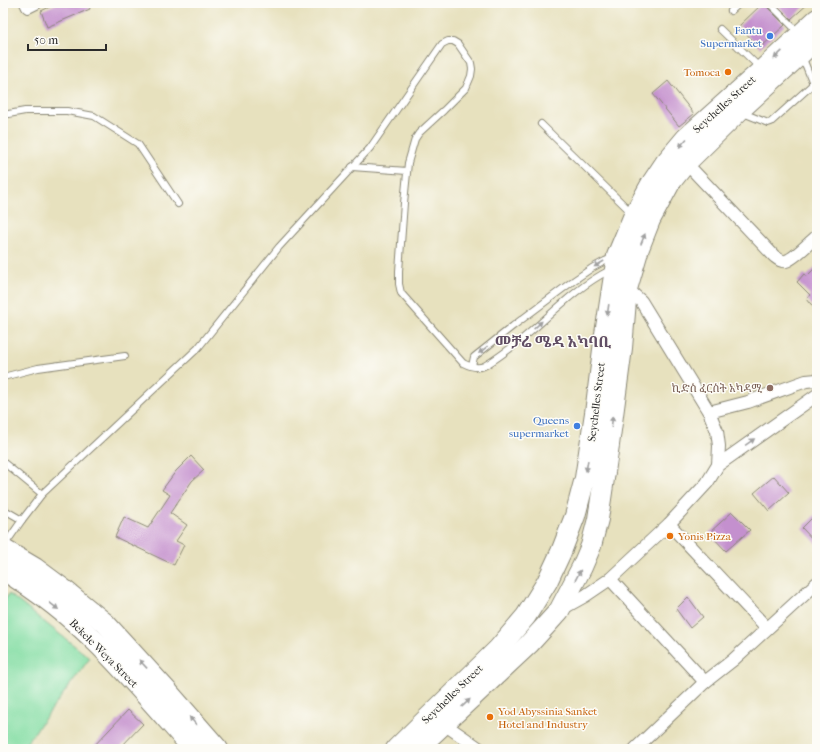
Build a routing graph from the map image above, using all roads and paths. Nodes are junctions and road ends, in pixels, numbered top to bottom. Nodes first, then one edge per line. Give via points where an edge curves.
1 (26, 3) edge
2 (36, 3) edge
3 (740, 3) edge
4 (769, 3) edge
5 (731, 11) dead end
6 (817, 19) edge
7 (720, 29) dead end
8 (806, 42) edge
9 (762, 70) junction
10 (739, 111) junction
11 (3, 115) edge
12 (541, 124) dead end
13 (686, 163) junction
14 (352, 167) junction
15 (407, 171) junction
16 (178, 204) dead end
17 (634, 215) junction
18 (817, 236) edge
19 (624, 268) junction
20 (125, 356) dead end
21 (472, 366) junction
22 (3, 377) edge
23 (817, 380) edge
24 (817, 395) edge
25 (709, 412) junction
26 (3, 462) edge
27 (718, 465) junction
28 (42, 494) junction
29 (3, 509) edge
30 (22, 520) junction
31 (669, 524) junction
32 (3, 548) edge
33 (3, 570) edge
34 (610, 579) junction
35 (817, 583) edge
36 (559, 611) junction
37 (767, 628) junction
38 (705, 682) junction
39 (444, 724) junction
40 (193, 749) edge
41 (218, 749) edge
42 (396, 749) edge
43 (417, 749) edge
44 (480, 749) edge
45 (636, 749) edge

1 - 2 street via 28,7
3 - 5 lane
4 - 8 lane
6 - 8 main road, Seychelles Street
7 - 9 lane
8 -> 9 main road, Seychelles Street
8 - 10 main road, Seychelles Street
8 - 10 lane via 812,85 771,122
9 -> 17 main road, Seychelles Street via 686,138 654,178
10 - 13 main road, Seychelles Street
11 - 16 lane via 25,110 67,110 94,116 138,144
12 - 17 lane
13 - 18 street via 780,261 793,257
19 -> 13 main road, Seychelles Street via 639,248 650,220 670,183
14 - 15 lane
14 - 15 lane via 370,148 442,44 453,41 471,63 471,76 466,88 419,133 411,150
14 - 28 lane via 278,247 198,348
15 - 21 lane via 399,271 400,293 463,363
17 - 19 main road, Seychelles Street
21 -> 19 lane via 484,366 505,352 598,276
19 -> 21 lane via 605,261 592,268 474,356
19 - 25 street via 633,294 641,301
36 -> 19 main road, Seychelles Street via 582,568 598,519 622,348
19 -> 42 main road, Seychelles Street via 601,364 585,478 561,552 547,582 526,616 498,649
20 - 22 lane via 38,368
23 - 25 street
27 -> 24 street
25 - 27 street via 717,431
26 - 28 lane
27 - 31 street via 707,483
28 - 30 lane
29 - 30 lane
30 - 32 lane
31 - 34 street
31 - 37 street
41 -> 32 main road via 105,623 35,568
33 -> 40 main road, Bekele Weya Street via 71,619 101,647
34 - 36 street
34 - 38 street
35 - 37 street
39 -> 36 main road, Seychelles Street via 530,644
37 - 38 street
38 - 45 street
39 - 43 main road, Seychelles Street
39 - 44 street

